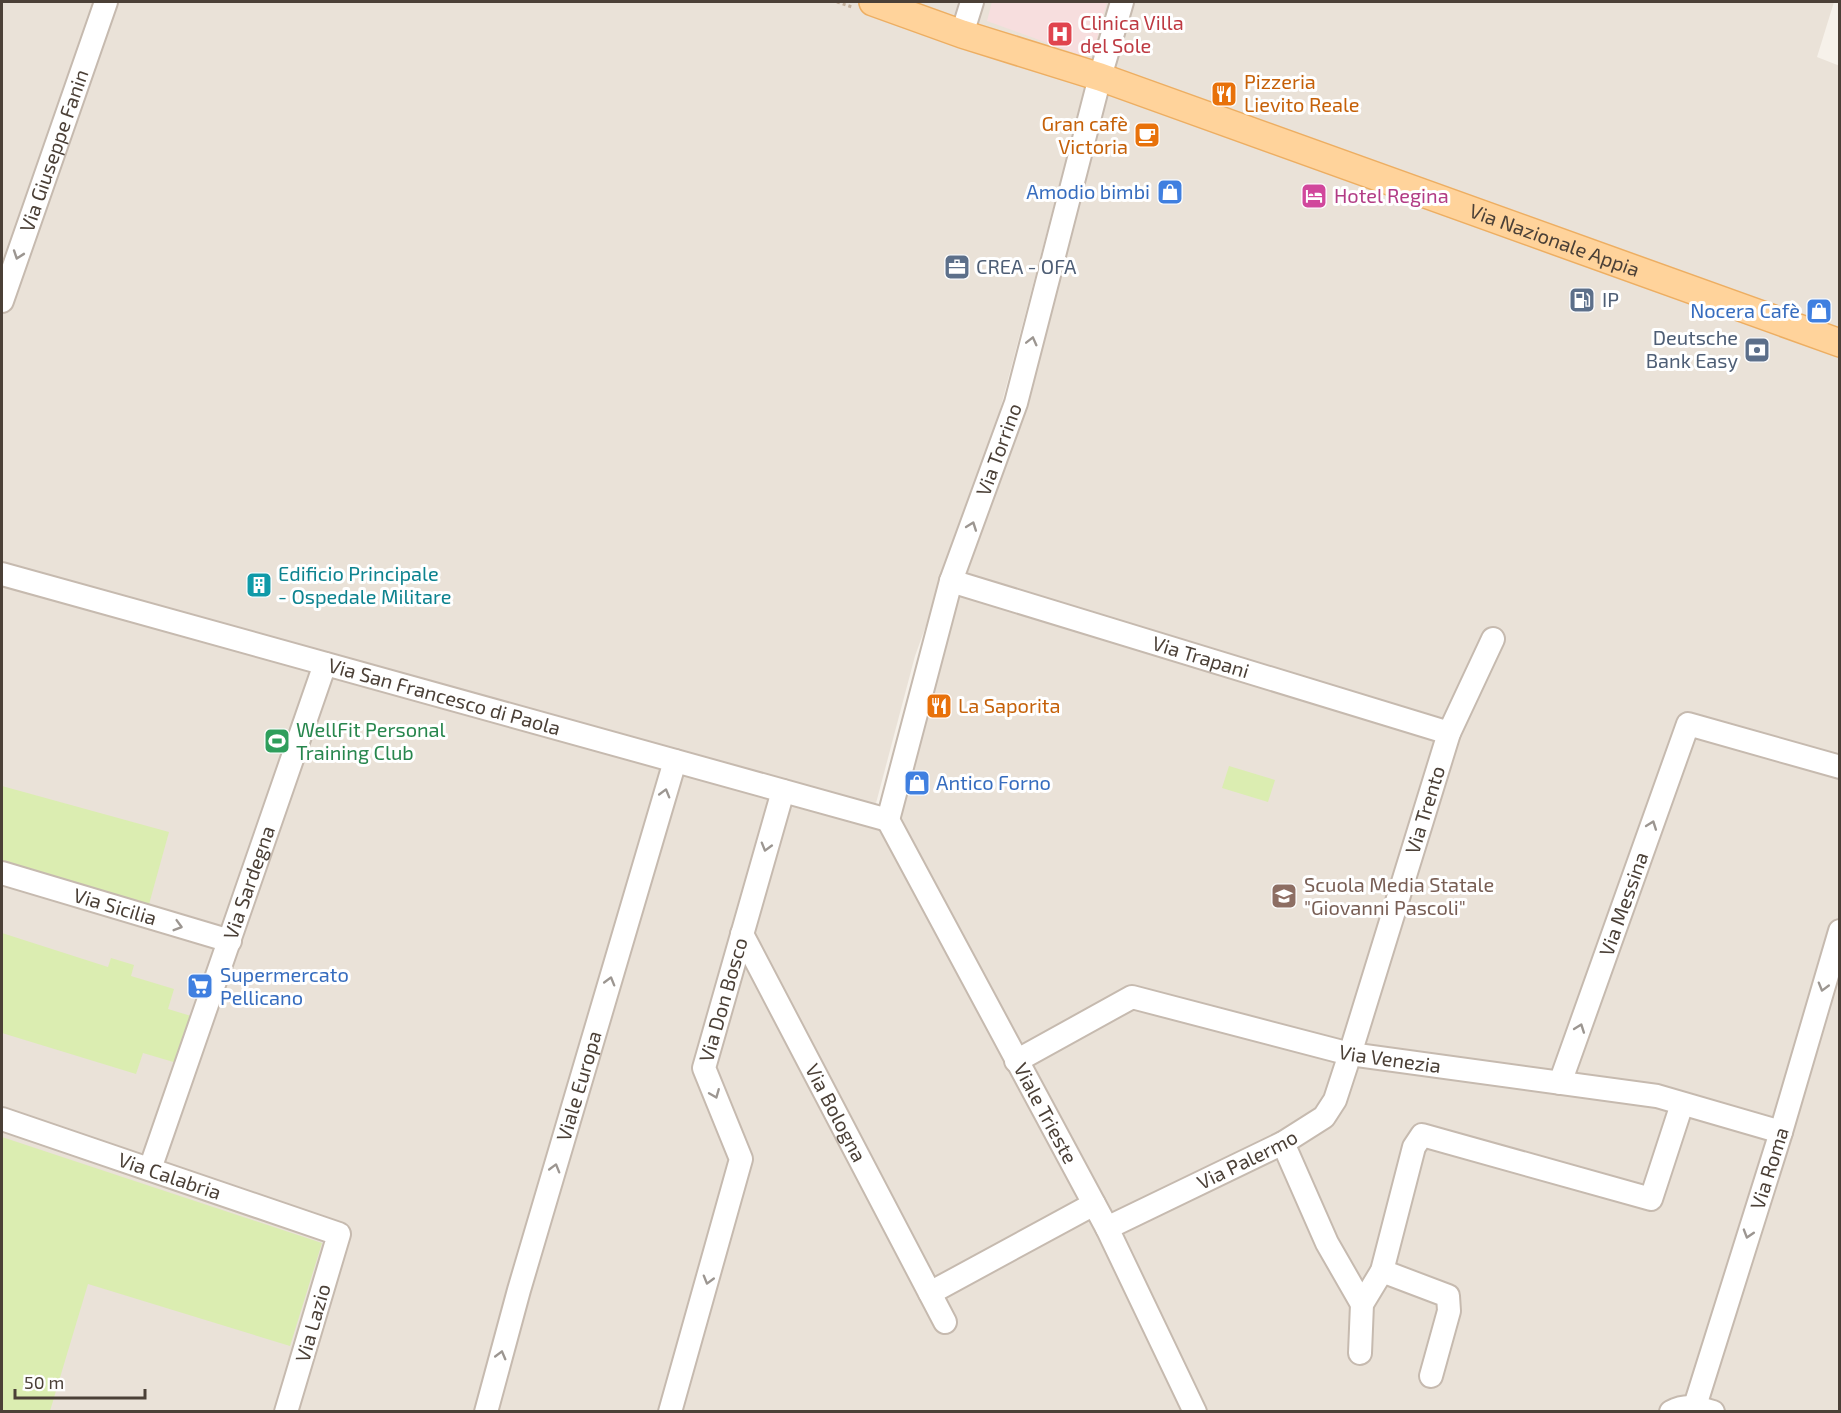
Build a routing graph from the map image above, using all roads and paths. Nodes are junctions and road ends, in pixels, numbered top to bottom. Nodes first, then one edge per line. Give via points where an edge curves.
1 (106, 2) edge
2 (873, 2) edge
3 (972, 2) edge
4 (1122, 2) edge
5 (962, 34) junction
6 (1100, 77) junction
7 (2, 301) edge
8 (1839, 343) edge
9 (2, 574) edge
10 (951, 580) junction
11 (1493, 639) dead end
12 (325, 664) junction
13 (1449, 733) junction
14 (675, 761) junction
15 (1839, 767) edge
16 (783, 791) junction
17 (888, 820) junction
18 (2, 873) edge
19 (1839, 931) edge
20 (742, 934) junction
21 (230, 941) junction
22 (1350, 1054) junction
23 (1016, 1061) junction
24 (1560, 1083) junction
25 (1682, 1104) junction
26 (2, 1119) edge
27 (1781, 1132) junction
28 (1283, 1143) junction
29 (150, 1169) junction
30 (1094, 1204) junction
31 (1107, 1228) junction
32 (339, 1233) joint
33 (1382, 1271) junction
34 (930, 1293) junction
35 (1362, 1304) junction
36 (945, 1322) dead end
37 (1360, 1353) dead end
38 (1431, 1376) dead end
39 (1704, 1409) edge
40 (286, 1412) edge
41 (486, 1412) edge
42 (670, 1412) edge
43 (1195, 1412) edge
44 (1671, 1412) edge

1 -> 7 street, Via Giuseppe Fanin
2 - 5 main road, Via Nazionale Appia
3 - 5 street
4 - 6 street, Via Torrino
5 - 6 main road, Via Nazionale Appia
6 - 8 main road, Via Nazionale Appia
10 -> 6 street, Via Torrino via 1016,403
9 - 12 street, Via San Francesco di Paola
10 - 13 street, Via Trapani
10 - 17 street, Via Torrino
11 - 13 street, Via Trento
12 - 14 street, Via San Francesco di Paola
12 - 21 street, Via Sardegna
13 - 22 street, Via Trento
14 - 16 street, Via San Francesco di Paola
41 -> 14 street, Viale Europa
24 -> 15 street, Via Messina via 1688,724
16 - 17 street, Via San Francesco di Paola
16 -> 20 street, Via Don Bosco
17 - 23 street, Viale Trieste
18 -> 21 street, Via Sicilia
19 -> 27 street, Via Roma
20 - 34 street, Via Bologna
20 -> 42 street, Via Don Bosco via 704,1068 741,1159
21 - 29 street, Via Sardegna
22 - 23 street, Via Venezia via 1132,997
22 - 24 street, Via Venezia
22 - 28 street, Via Palermo via 1335,1100 1324,1117
23 - 30 street, Viale Trieste
24 - 25 street, Via Venezia via 1657,1096
25 - 27 street, Via Venezia
25 - 33 street via 1651,1198 1422,1135 1414,1147
26 - 29 street, Via Calabria
27 -> 39 street, Via Roma
28 - 31 street, Via Palermo
28 - 35 street via 1327,1243
29 - 32 street, Via Calabria
30 - 31 street, Viale Trieste
30 - 34 street
31 - 43 street, Viale Trieste
32 - 40 street, Via Lazio
33 - 35 street
33 - 38 street via 1448,1296 1449,1311
34 - 36 street, Via Bologna
35 - 37 street
39 - 44 street via 1677,1408

